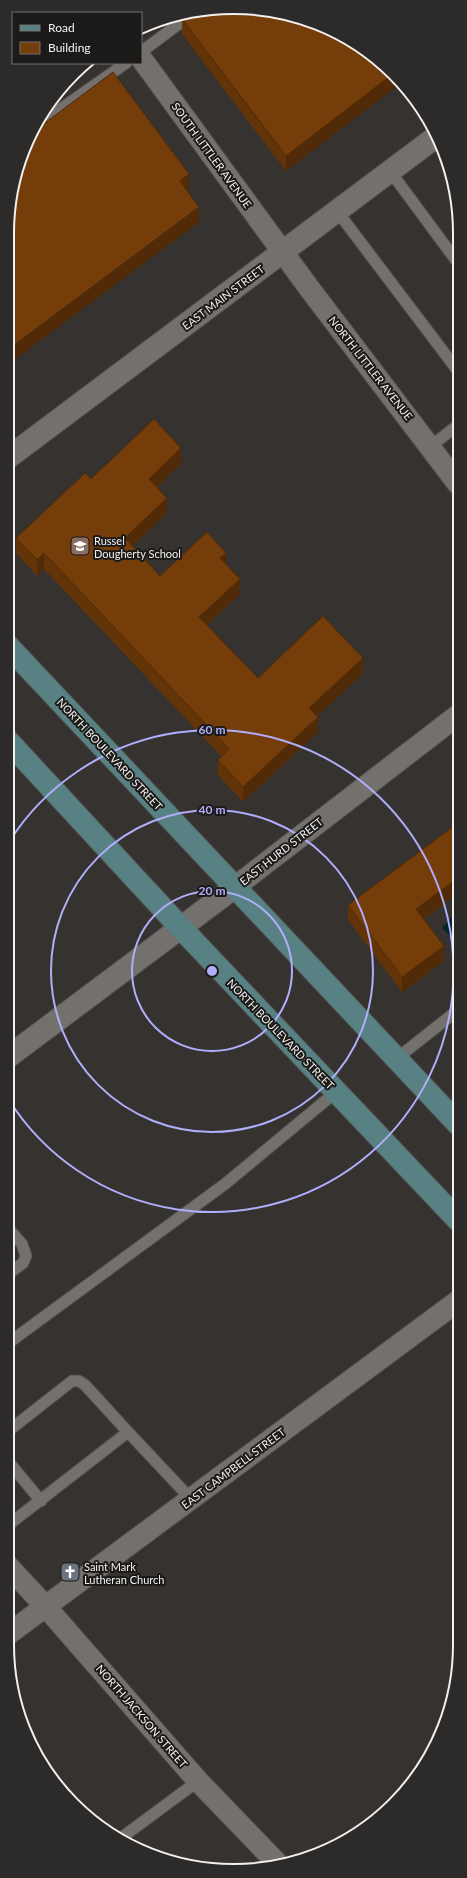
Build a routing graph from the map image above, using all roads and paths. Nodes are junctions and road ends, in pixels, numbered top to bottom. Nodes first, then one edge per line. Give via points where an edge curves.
1 (185, 19) edge
2 (142, 51) edge
3 (142, 59) edge
4 (125, 64) edge
5 (46, 119) edge
6 (432, 140) edge
7 (390, 171) junction
8 (337, 211) junction
9 (283, 252) junction
10 (453, 256) edge
11 (453, 364) edge
12 (453, 429) edge
13 (431, 446) junction
14 (14, 453) edge
15 (453, 477) edge
16 (14, 652) edge
17 (453, 719) edge
18 (14, 754) edge
19 (235, 887) junction
20 (180, 928) junction
21 (453, 1014) edge
22 (14, 1052) edge
23 (396, 1059) junction
24 (336, 1092) junction
25 (453, 1119) edge
26 (453, 1215) edge
27 (14, 1235) edge
28 (14, 1270) edge
29 (453, 1305) edge
30 (14, 1339) edge
31 (14, 1427) edge
32 (128, 1432) junction
33 (14, 1468) edge
34 (191, 1499) junction
35 (41, 1501) junction
36 (14, 1521) edge
37 (14, 1572) edge
38 (46, 1607) junction
39 (14, 1630) edge
40 (198, 1781) junction
41 (125, 1835) edge
42 (274, 1860) edge

1 - 2 lane
3 - 9 street, SOUTH LITTLER AVENUE
4 - 5 lane
6 - 7 street, EAST MAIN STREET
7 - 8 street, EAST MAIN STREET
7 - 10 lane
8 - 9 street, EAST MAIN STREET
8 - 11 lane
9 - 13 street, NORTH LITTLER AVENUE
9 - 14 street, EAST MAIN STREET
12 - 13 lane
13 - 15 street, NORTH LITTLER AVENUE
16 - 19 main road, NORTH BOULEVARD STREET
17 - 19 street, EAST HURD STREET
18 - 20 main road, NORTH BOULEVARD STREET
19 - 20 street, EAST HURD STREET
19 - 23 main road, NORTH BOULEVARD STREET
20 - 22 street, EAST HURD STREET
20 - 24 main road, NORTH BOULEVARD STREET
21 - 23 lane
23 - 25 main road, NORTH BOULEVARD STREET
24 - 26 main road, NORTH BOULEVARD STREET
24 - 30 lane via 226,1184
27 - 28 lane via 22,1244 26,1256 23,1263
29 - 34 street, EAST CAMPBELL STREET
31 - 32 lane via 72,1381 79,1381
32 - 34 lane
32 - 35 lane
33 - 35 lane
34 - 38 street, EAST CAMPBELL STREET
35 - 36 lane
37 - 38 street, NORTH JACKSON STREET
38 - 39 street, EAST CAMPBELL STREET
38 - 40 street, NORTH JACKSON STREET
40 - 41 lane
40 - 42 street, NORTH JACKSON STREET

